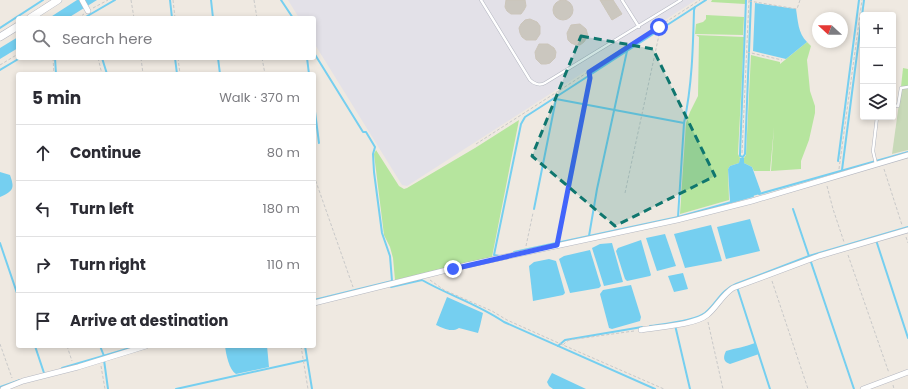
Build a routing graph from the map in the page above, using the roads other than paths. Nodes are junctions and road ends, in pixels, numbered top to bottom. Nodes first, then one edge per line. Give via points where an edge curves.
1 (58, 0) edge
2 (82, 0) edge
3 (481, 0) edge
4 (622, 0) edge
5 (681, 0) edge
6 (88, 11) road end
7 (33, 16) edge
8 (16, 27) edge
9 (639, 27) junction
10 (0, 37) edge
11 (908, 87) edge
12 (896, 106) edge
13 (877, 120) edge
14 (908, 154) edge
15 (876, 164) junction
16 (906, 231) edge
17 (316, 303) edge
18 (641, 330) road end
19 (139, 348) edge
20 (908, 372) edge
21 (3, 389) edge
22 (862, 389) edge

1 - 7 street
2 - 6 street
3 - 9 lane via 530,80 536,84 546,83
4 - 9 lane
5 - 9 lane
8 - 10 street
11 - 12 lane via 901,88 898,106
13 - 15 lane via 873,151
14 - 15 street
15 - 17 street via 752,201 677,220 467,265
16 - 18 street via 819,256 728,291 706,316 688,322
19 - 21 street
20 - 22 street

